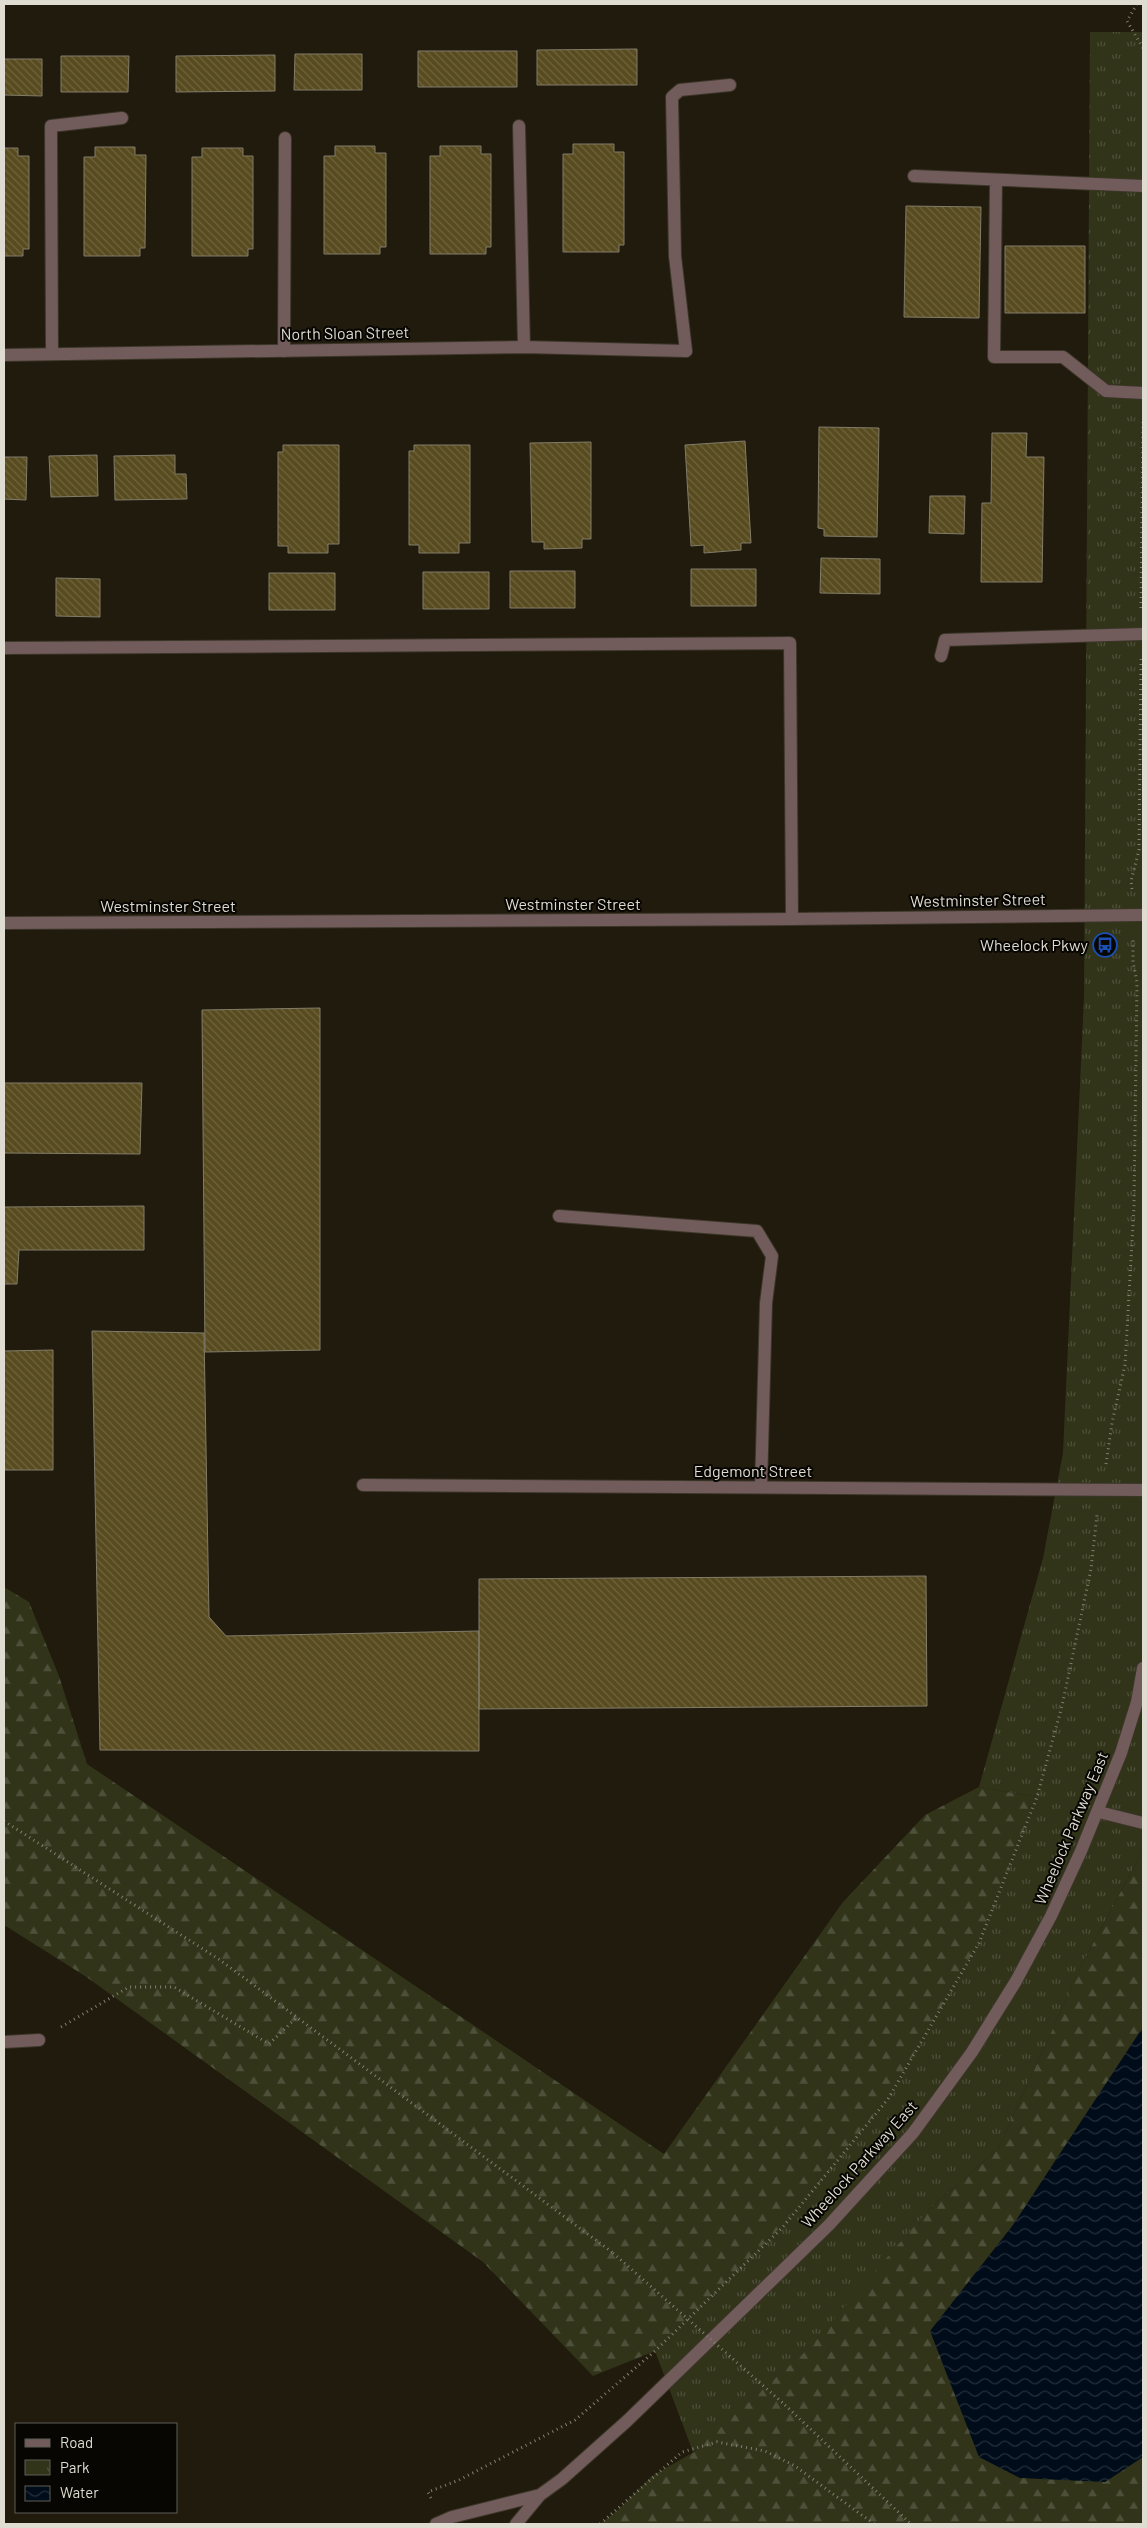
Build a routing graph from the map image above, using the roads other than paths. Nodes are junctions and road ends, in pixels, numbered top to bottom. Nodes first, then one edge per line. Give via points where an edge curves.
1 (730, 85) dead end
2 (122, 118) dead end
3 (519, 126) dead end
4 (285, 138) dead end
5 (914, 176) dead end
6 (996, 180) junction
7 (1143, 186) edge
8 (524, 347) junction
9 (284, 351) junction
10 (52, 354) junction
11 (4, 355) edge
12 (1143, 393) edge
13 (1143, 634) edge
14 (4, 648) edge
15 (941, 656) dead end
16 (1143, 914) edge
17 (792, 919) junction
18 (4, 923) edge
19 (559, 1216) dead end
20 (363, 1485) dead end
21 (762, 1487) junction
22 (1143, 1490) edge
23 (1143, 1668) edge
24 (1099, 1812) junction
25 (1143, 1823) edge
26 (39, 2040) road end
27 (4, 2042) edge
28 (540, 2495) junction
29 (436, 2524) edge
30 (516, 2524) edge

1 - 8 street, North Sloan Street via 680,90 672,97 675,256 686,351
2 - 10 street via 51,126
3 - 8 street
4 - 9 street
5 - 6 street
6 - 7 street
6 - 12 street via 994,356 1063,357 1106,391
8 - 9 street, North Sloan Street
9 - 10 street, North Sloan Street
10 - 11 street, North Sloan Street
13 - 15 street via 945,640
14 - 17 street via 790,642
16 - 17 street, Westminster Street
17 - 18 street, Westminster Street
19 - 21 street via 757,1231 772,1256 766,1303
20 - 21 street, Edgemont Street
21 - 22 street, Edgemont Street
23 - 24 street, Wheelock Parkway East via 1137,1702
24 - 25 street
24 - 28 street, Wheelock Parkway East via 1051,1916 1016,1981 972,2052 913,2133 830,2225 680,2371 562,2479
26 - 27 street
28 - 29 street, Wheelock Parkway East
28 - 30 street, Wheelock Parkway East

